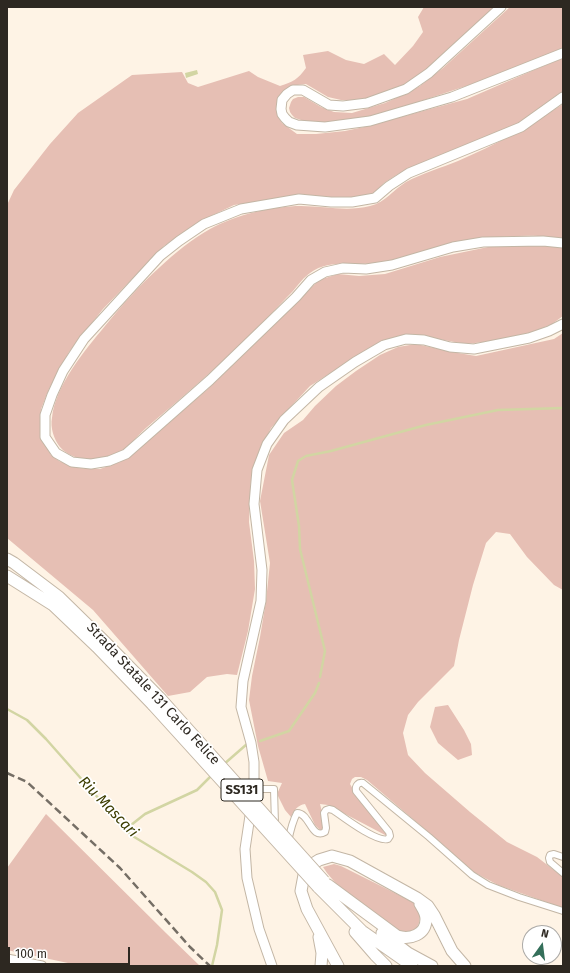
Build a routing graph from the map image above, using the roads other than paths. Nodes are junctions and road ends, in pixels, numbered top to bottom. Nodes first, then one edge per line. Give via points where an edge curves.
1 (501, 7) edge
2 (563, 53) edge
3 (563, 97) edge
4 (563, 243) edge
5 (563, 324) edge
6 (7, 559) edge
7 (7, 576) edge
8 (156, 702) junction
9 (254, 789) junction
10 (563, 857) edge
11 (563, 873) edge
12 (323, 886) junction
13 (417, 898) junction
14 (563, 911) edge
15 (317, 927) junction
16 (7, 959) edge
17 (320, 964) edge
18 (42, 966) edge
19 (272, 966) edge
20 (338, 966) edge
21 (386, 966) edge
22 (412, 966) edge
23 (432, 966) edge
24 (465, 966) edge

1 - 2 main road via 429,73 406,89 367,104 343,106 330,104 306,91 296,90 284,97 282,114 289,122 297,125 325,127 370,121 452,97
3 - 4 main road via 521,127 409,173 375,198 352,202 299,199 241,209 204,224 160,256 84,339 63,371 52,395 45,415 45,437 56,453 72,462 91,464 109,461 126,454 210,380 311,280 325,272 343,268 366,269 392,265 453,246 483,242
5 - 9 main road via 529,338 474,349 406,339 384,345 319,387 284,420 267,444 258,470 254,504 262,570 261,601 243,681 241,707 251,743
6 - 8 highway, Strada Statale 131 Carlo Felice / SS131 via 59,597 106,643
7 - 8 highway, Strada Statale 131 Carlo Felice / SS131 via 53,605
8 - 12 highway, Strada Statale 131 Carlo Felice / SS131, bridge
9 - 14 street via 274,789 278,848 285,849 288,844 291,828 298,813 305,816 314,831 323,834 326,828 324,813 329,809 359,828 382,839 388,839 389,832 356,791 357,784 363,783 472,875 488,885
9 - 19 main road via 244,849 247,878 259,929
10 - 11 street via 552,854 549,858
12 - 13 highway via 402,938 414,937 424,928 425,913
12 - 21 highway
12 - 22 highway, Strada Statale 131 Carlo Felice / SS131 via 362,931
12 - 23 highway, Strada Statale 131 Carlo Felice / SS131 via 408,953
13 - 15 highway via 350,861 332,856 319,860 304,875 301,891
13 - 24 highway via 428,906 452,951
15 - 17 highway via 322,953
15 - 20 highway
16 - 18 main road

